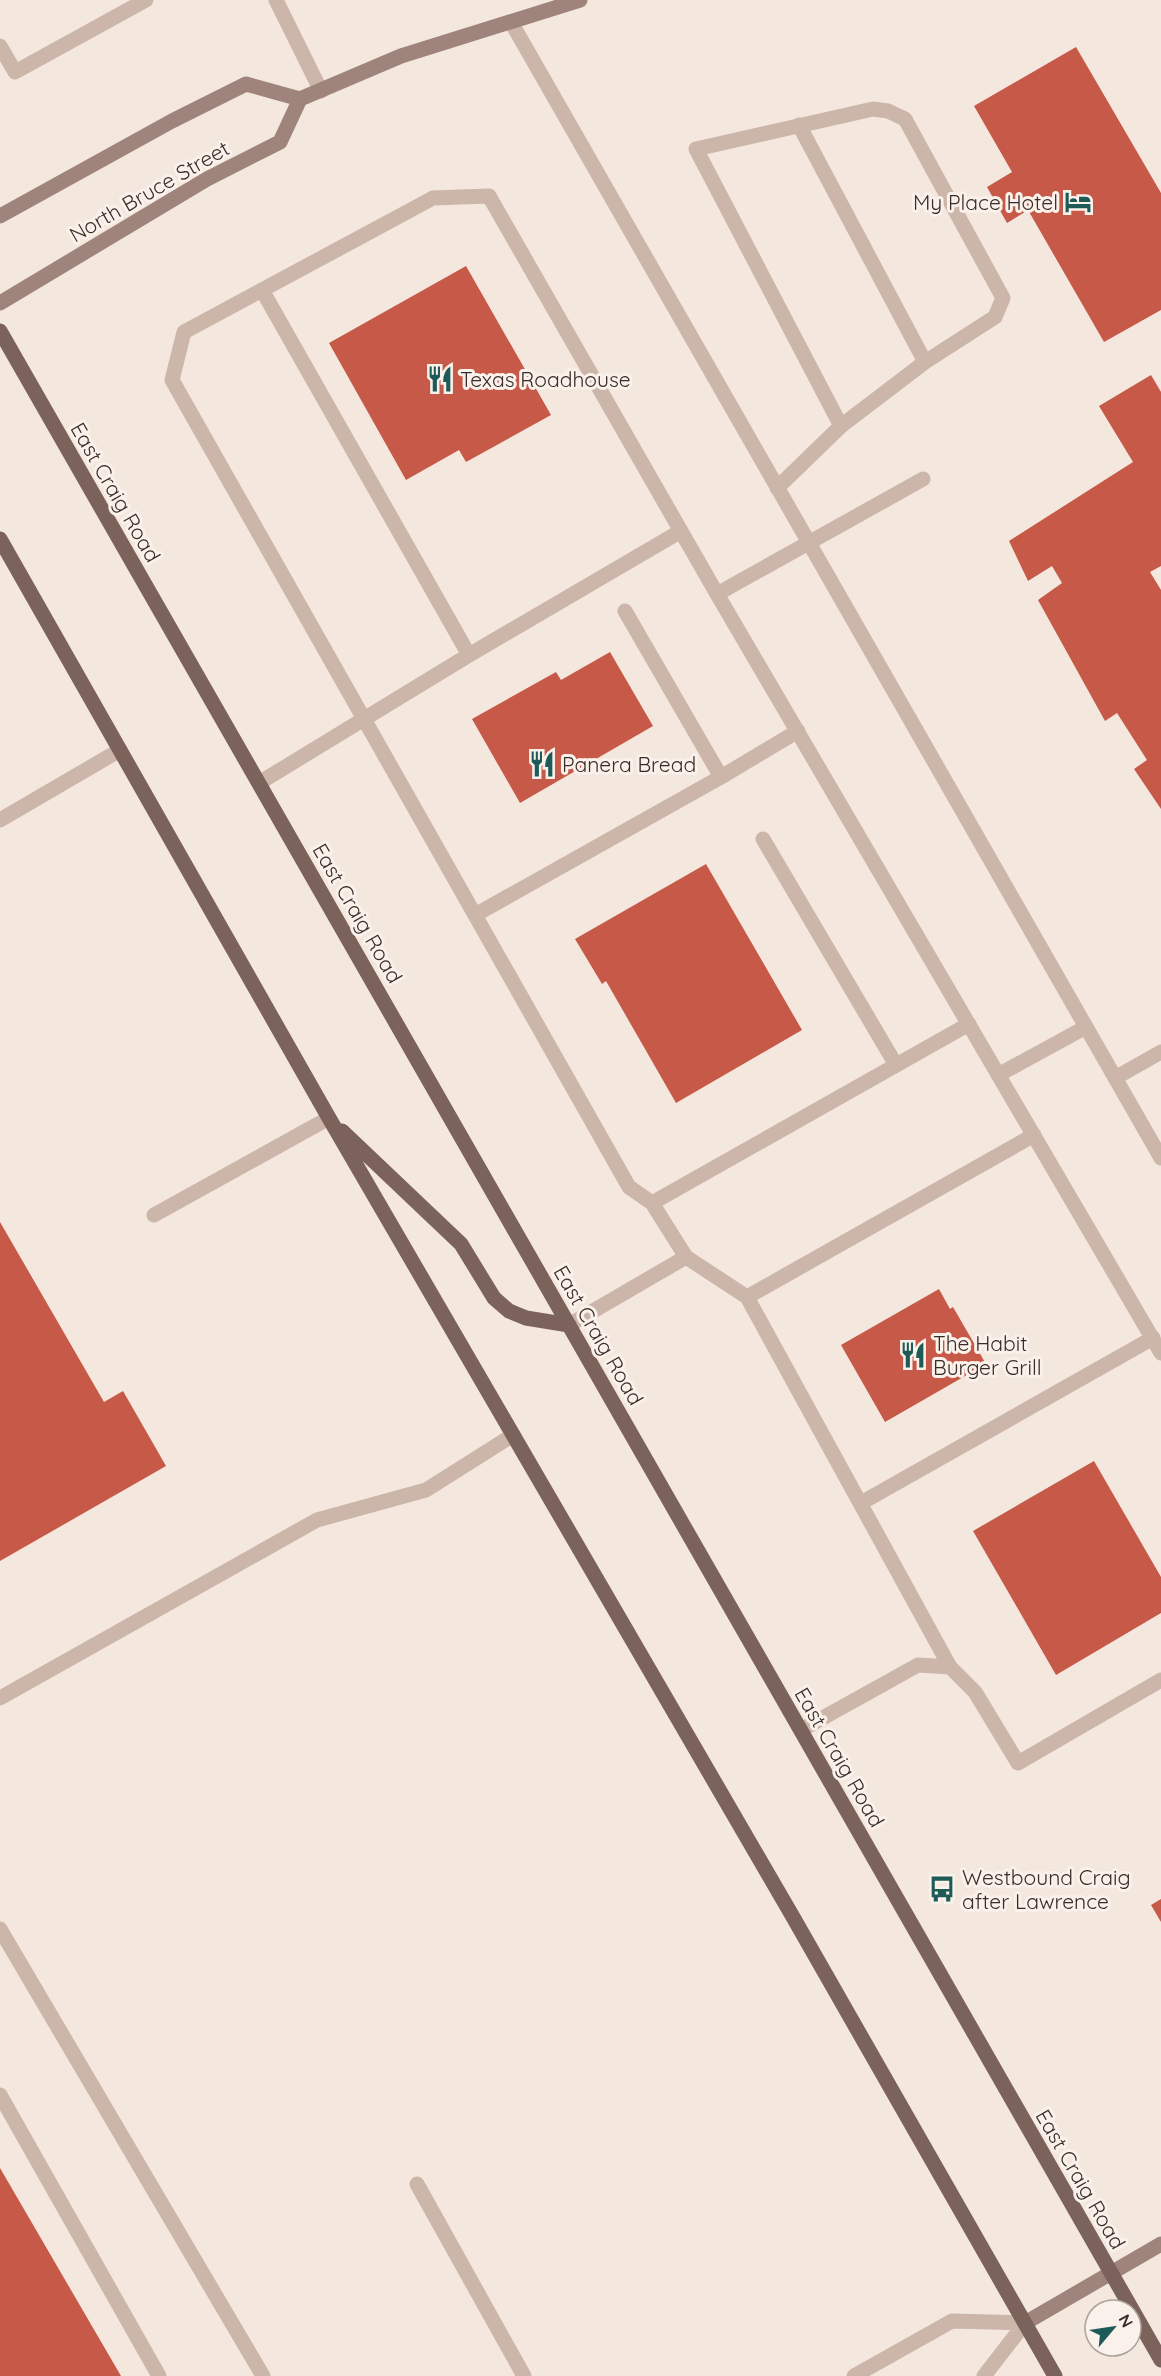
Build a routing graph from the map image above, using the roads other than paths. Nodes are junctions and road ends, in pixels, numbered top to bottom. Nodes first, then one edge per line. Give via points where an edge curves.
1 (146, 0) edge
2 (276, 0) edge
3 (580, 0) edge
4 (511, 22) junction
5 (0, 46) edge
6 (321, 91) junction
7 (300, 99) junction
8 (799, 125) junction
9 (0, 216) edge
10 (262, 290) junction
11 (0, 303) edge
12 (0, 331) edge
13 (925, 362) junction
14 (842, 426) junction
15 (923, 479) dead end
16 (777, 488) junction
17 (681, 531) junction
18 (0, 539) edge
19 (809, 543) junction
20 (717, 594) junction
21 (625, 611) dead end
22 (469, 655) junction
23 (365, 718) junction
24 (798, 731) junction
25 (120, 750) junction
26 (721, 777) junction
27 (259, 783) junction
28 (0, 820) edge
29 (763, 839) dead end
30 (475, 915) junction
31 (969, 1024) junction
32 (1086, 1026) junction
33 (1161, 1052) edge
34 (896, 1065) junction
35 (998, 1075) junction
36 (1115, 1078) junction
37 (329, 1118) junction
38 (1034, 1135) junction
39 (1161, 1158) edge
40 (652, 1203) junction
41 (154, 1215) dead end
42 (686, 1257) junction
43 (747, 1297) junction
44 (569, 1325) junction
45 (1152, 1338) junction
46 (1161, 1353) edge
47 (513, 1435) junction
48 (861, 1503) junction
49 (950, 1667) junction
50 (1161, 1680) edge
51 (0, 1698) edge
52 (801, 1730) junction
53 (0, 1929) edge
54 (0, 2095) edge
55 (417, 2184) dead end
56 (1161, 2244) edge
57 (1110, 2274) junction
58 (1025, 2323) junction
59 (1161, 2360) edge
60 (159, 2376) edge
61 (263, 2376) edge
62 (524, 2376) edge
63 (854, 2376) edge
64 (984, 2376) edge
65 (1055, 2376) edge

1 - 5 street via 15,72
2 - 6 street
3 - 4 street
4 - 6 street via 401,56
4 - 16 street
6 - 7 street
7 - 9 street via 246,84
7 - 11 street, North Bruce Street via 280,142 207,179
8 - 13 street
8 - 13 street via 873,109 905,119 1003,298 995,317
8 - 14 street via 696,149
10 - 17 street via 432,198 489,196
10 - 22 street
10 - 23 street via 184,332 172,380
12 - 27 main road, East Craig Road
13 - 14 street
14 - 16 street
15 - 19 street
16 - 19 street
17 - 20 street
17 - 22 street
18 - 25 main road
19 - 20 street
19 - 32 street
20 - 24 street
21 - 26 street
22 - 23 street
23 - 27 street
23 - 30 street
24 - 26 street
24 - 31 street
25 - 28 street
25 - 37 main road
26 - 30 street
27 - 44 main road, East Craig Road
29 - 34 street
30 - 40 street via 629,1187
31 - 34 street
31 - 35 street
32 - 35 street
32 - 36 street
33 - 36 street
34 - 40 street
35 - 38 street
36 - 39 street
37 - 41 street
37 - 44 main road via 461,1244 494,1298 509,1311
37 - 47 main road
38 - 43 street
38 - 45 street
40 - 42 street
42 - 43 street
42 - 44 street
43 - 48 street
44 - 52 main road, East Craig Road
45 - 46 street
45 - 48 street
47 - 51 street via 426,1490 317,1520
47 - 58 main road
48 - 49 street
49 - 50 street via 975,1692 1018,1763
49 - 52 street via 918,1665
52 - 57 main road, East Craig Road
53 - 61 street
54 - 60 street
55 - 62 street
56 - 57 street
57 - 58 street
57 - 59 main road, East Craig Road
58 - 63 street via 951,2321
58 - 64 street
58 - 65 main road

